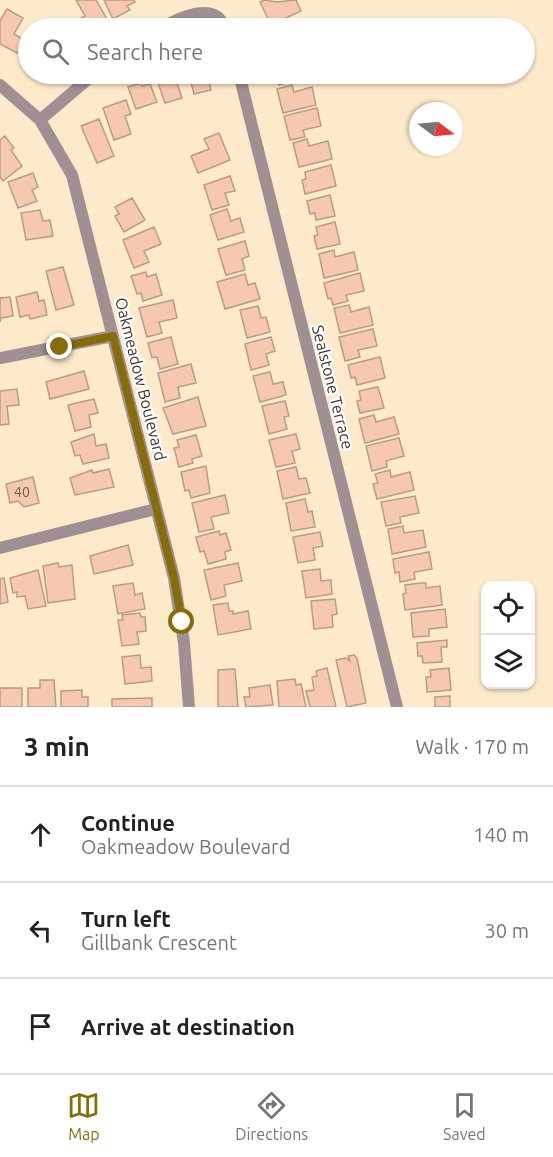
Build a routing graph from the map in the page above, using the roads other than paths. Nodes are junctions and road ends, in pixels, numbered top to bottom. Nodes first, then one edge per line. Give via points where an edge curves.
1 (183, 18) edge
2 (217, 18) edge
3 (82, 84) edge
4 (241, 84) edge
5 (0, 85) edge
6 (40, 120) junction
7 (113, 336) junction
8 (0, 358) edge
9 (156, 509) junction
10 (0, 548) edge
11 (189, 707) edge
12 (397, 707) edge

1 - 2 street via 196,12
3 - 6 street
4 - 12 street, Sealstone Terrace
5 - 6 street, Oakmeadow Boulevard
6 - 7 street, Oakmeadow Boulevard via 72,174
7 - 8 street
7 - 9 street, Oakmeadow Boulevard
9 - 10 street
9 - 11 street, Oakmeadow Boulevard via 182,622

